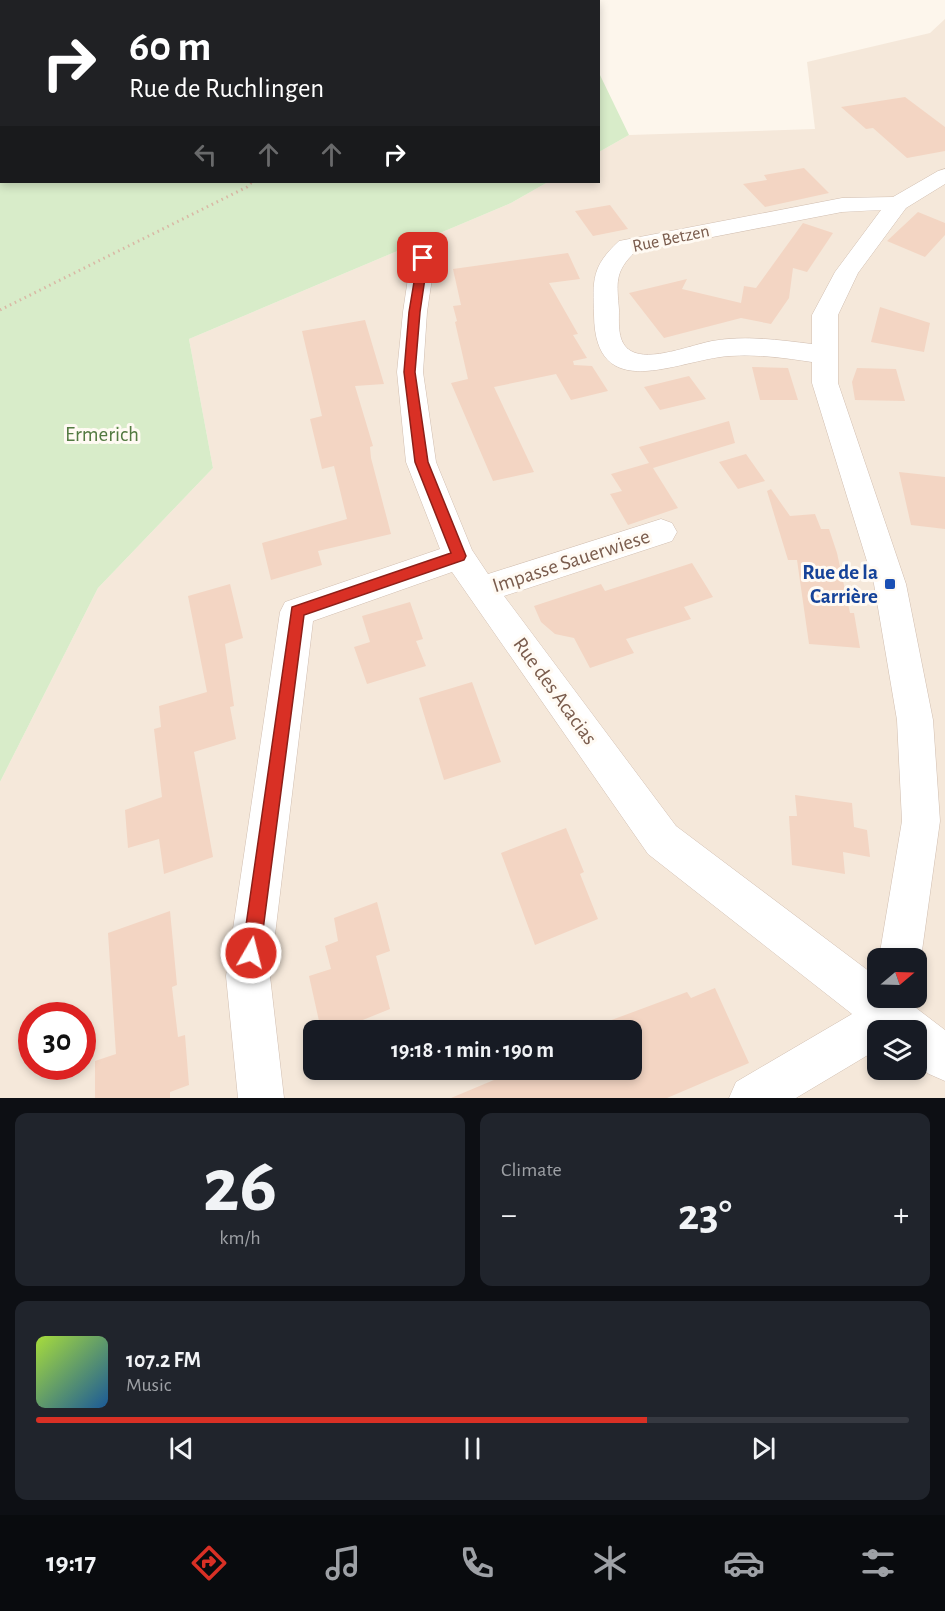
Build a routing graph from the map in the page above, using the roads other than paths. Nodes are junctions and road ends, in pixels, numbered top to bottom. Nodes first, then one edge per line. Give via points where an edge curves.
1 (945, 175) edge
2 (898, 203) junction
3 (423, 258) dead end
4 (825, 354) junction
5 (661, 532) dead end
6 (459, 556) junction
7 (481, 590) junction
8 (902, 948) edge
9 (903, 1020) edge
10 (867, 1039) edge
11 (927, 1042) edge
12 (945, 1058) edge
13 (261, 1098) edge
14 (752, 1098) edge

1 - 2 street
2 - 4 street via 847,272 825,315
2 - 4 street, Rue Betzen via 842,205 627,246 615,257 604,279 609,345 621,357 657,362 740,346
3 - 6 street, Rue des Acacias via 410,372 421,462
4 - 8 street via 825,383 890,584 915,720 921,821
5 - 7 street, Impasse Sauerwiese
6 - 7 street, Rue des Acacias
6 - 13 street via 297,612 248,976
7 - 9 street, Rue des Acacias via 662,840
10 - 14 street
11 - 12 street, Rue des Acacias

